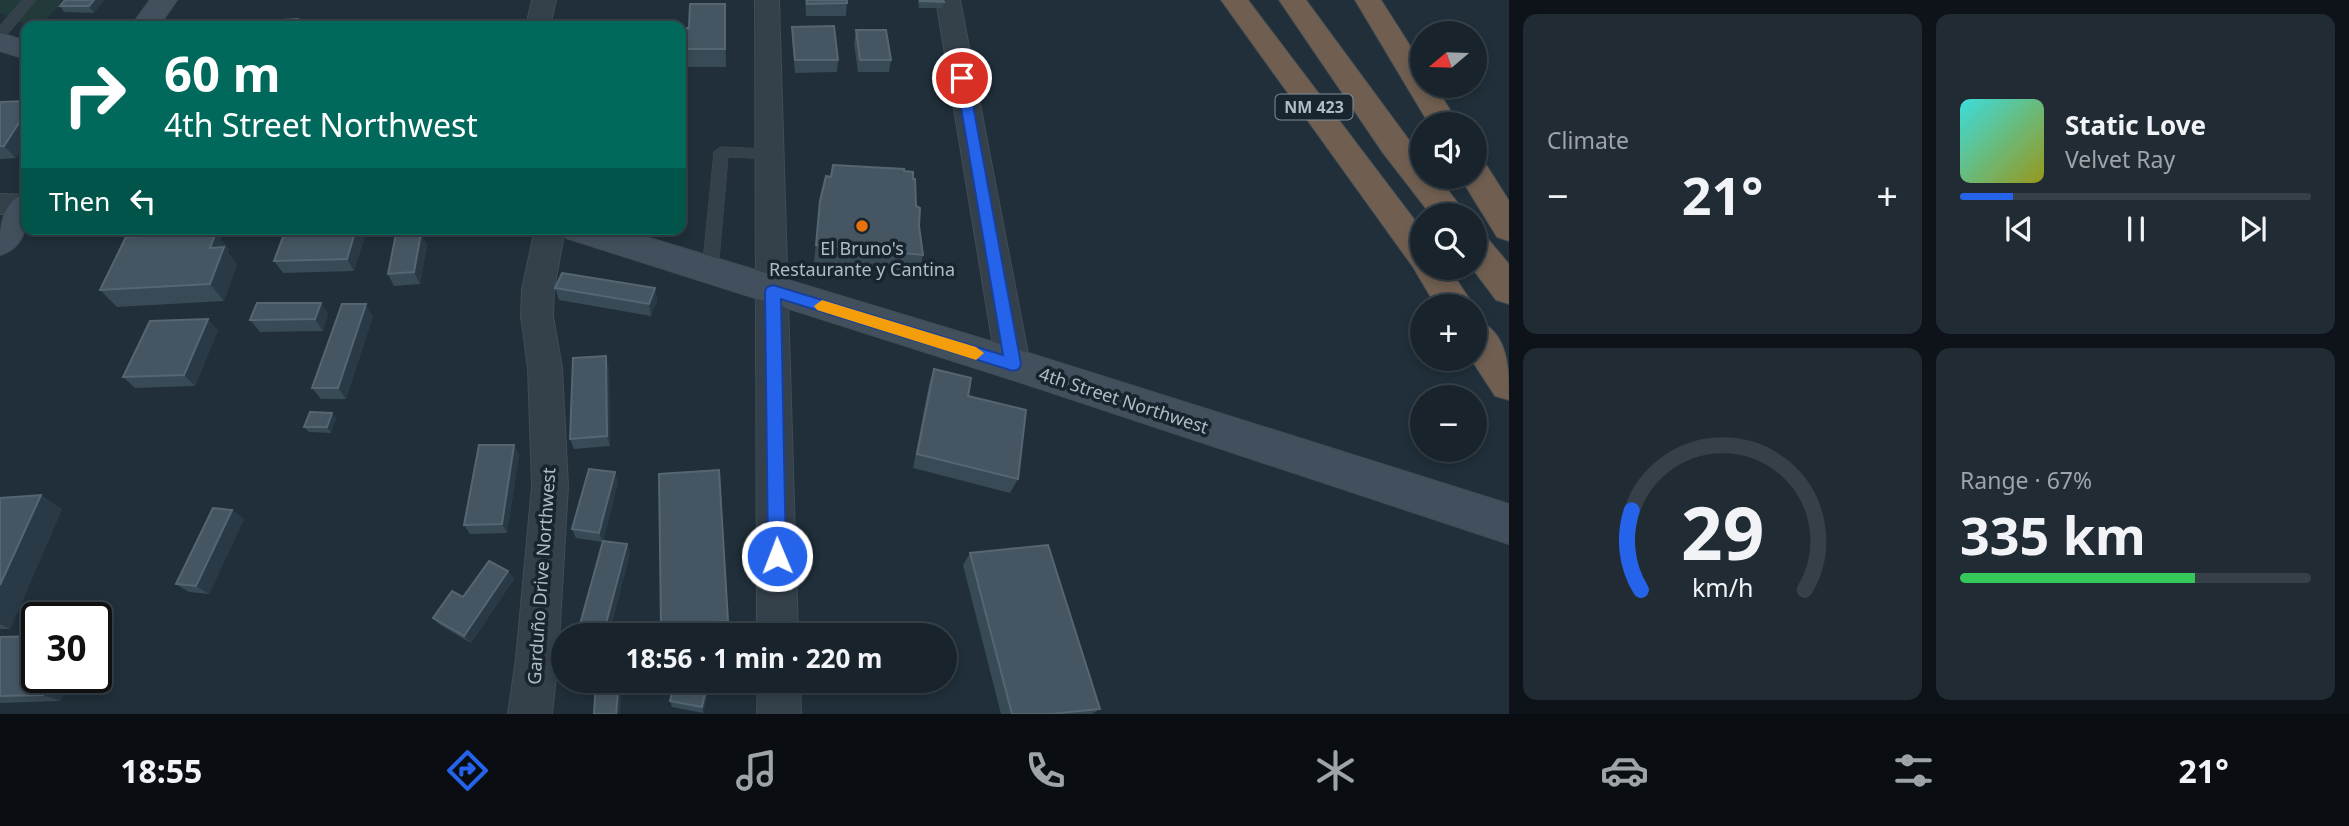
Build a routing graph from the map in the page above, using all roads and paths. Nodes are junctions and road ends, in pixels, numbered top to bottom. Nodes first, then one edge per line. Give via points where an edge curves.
1 (30, 0) edge
2 (164, 0) edge
3 (544, 0) edge
4 (767, 0) edge
5 (948, 0) edge
6 (1218, 0) edge
7 (1234, 0) edge
8 (1292, 0) edge
9 (1368, 0) edge
10 (149, 21) edge
11 (539, 21) edge
12 (0, 34) edge
13 (0, 42) edge
14 (21, 48) edge
15 (1437, 112) edge
16 (770, 154) junction
17 (1484, 189) edge
18 (1440, 203) edge
19 (0, 204) edge
20 (21, 205) edge
21 (21, 212) edge
22 (1394, 215) junction
23 (1509, 228) edge
24 (549, 235) edge
25 (597, 235) edge
26 (1410, 238) edge
27 (0, 242) edge
28 (1487, 262) edge
29 (710, 271) junction
30 (1509, 290) edge
31 (773, 291) junction
32 (1487, 352) edge
33 (1013, 364) junction
34 (1509, 384) edge
35 (1508, 524) edge
36 (778, 623) edge
37 (779, 693) edge
38 (530, 714) edge
39 (779, 714) edge

1 - 12 lane
2 - 10 main road
3 - 11 street
4 - 16 street
5 - 33 street
6 - 22 highway
7 - 22 highway, NM 423
8 - 18 highway
9 - 15 highway
13 - 14 main road
16 - 29 lane via 721,152
16 - 31 street
17 - 23 highway
19 - 20 street
21 - 27 main road
22 - 26 highway, NM 423
24 - 38 street, Garduño Drive Northwest via 537,316 545,369 550,486
25 - 29 main road, 4th Street Northwest
28 - 30 highway
29 - 31 main road, 4th Street Northwest
31 - 33 main road, 4th Street Northwest
31 - 36 street
32 - 34 highway
33 - 35 main road, 4th Street Northwest
37 - 39 street

